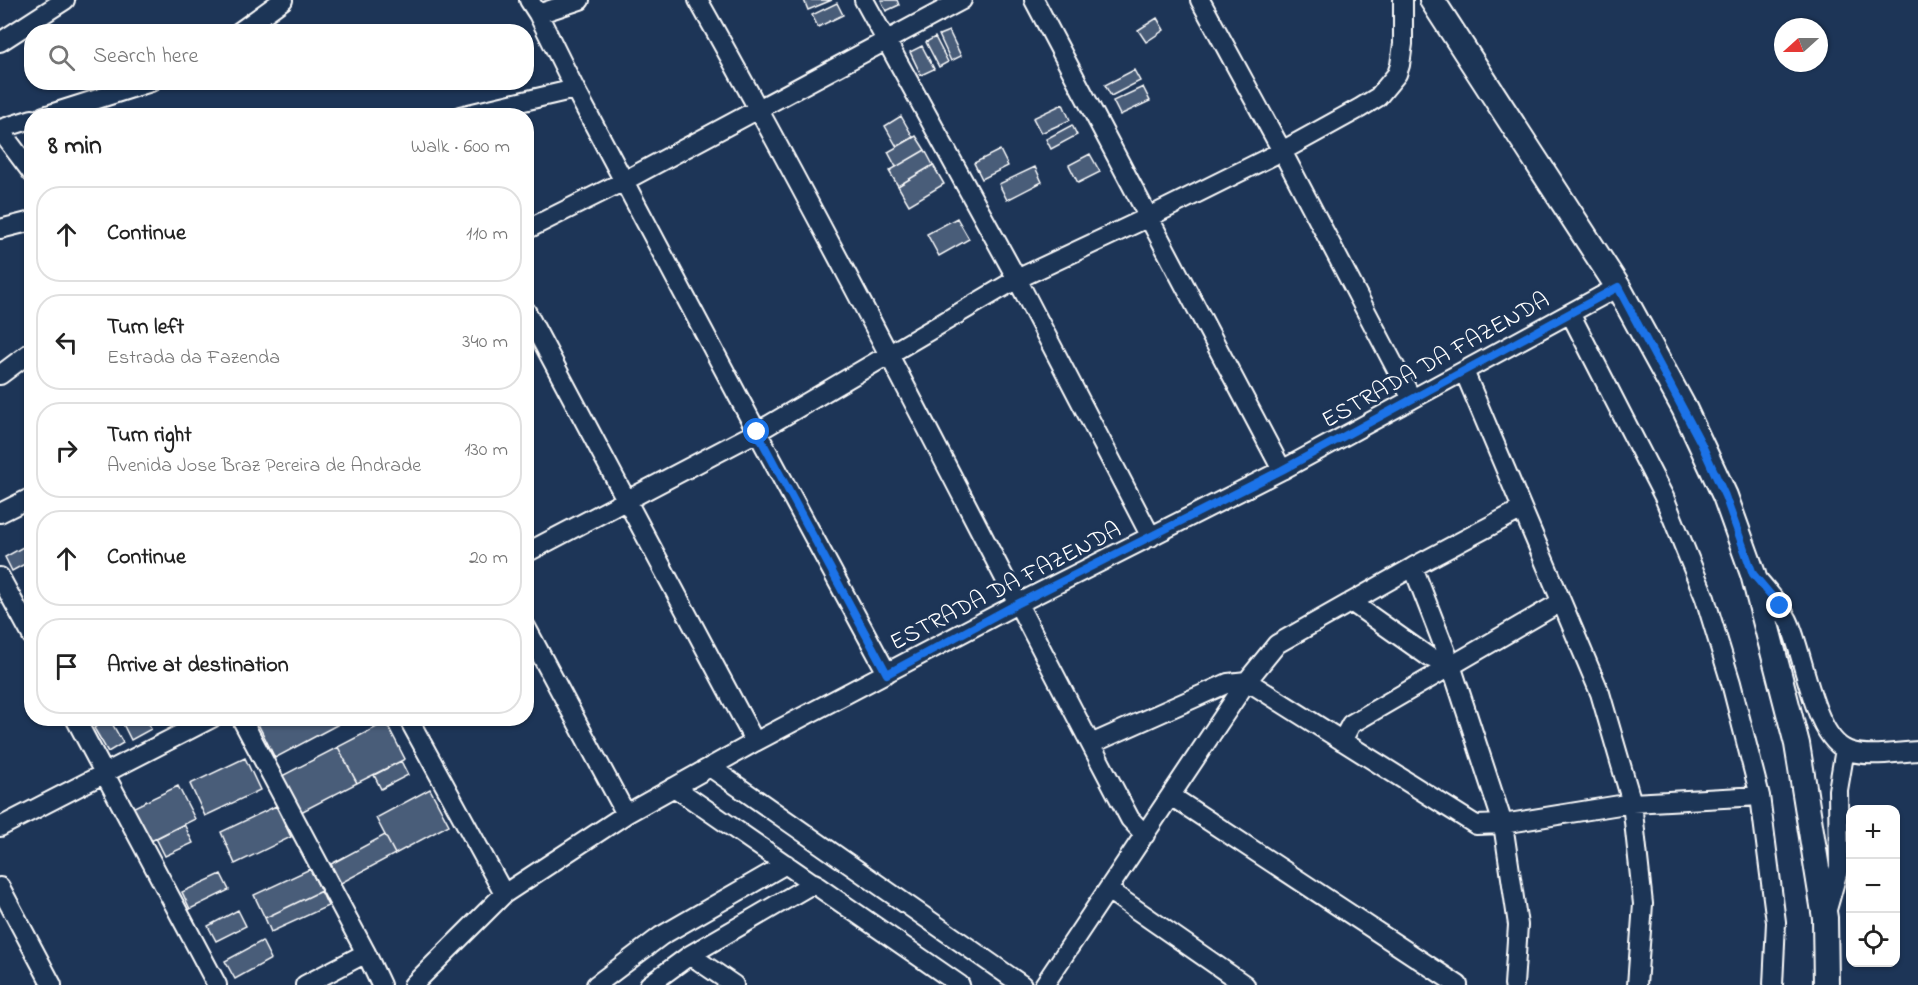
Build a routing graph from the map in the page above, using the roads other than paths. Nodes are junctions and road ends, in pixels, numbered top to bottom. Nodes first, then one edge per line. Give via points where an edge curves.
1 (65, 0) edge
2 (283, 0) edge
3 (698, 0) edge
4 (864, 0) edge
5 (962, 0) edge
6 (1034, 0) edge
7 (1200, 0) edge
8 (1403, 0) edge
9 (1432, 0) edge
10 (567, 2) edge
11 (534, 7) edge
12 (28, 24) edge
13 (251, 24) edge
14 (24, 26) edge
15 (886, 41) junction
16 (0, 42) edge
17 (575, 89) junction
18 (126, 90) edge
19 (69, 108) edge
20 (494, 108) edge
21 (759, 108) junction
22 (24, 122) edge
23 (0, 130) edge
24 (1282, 151) junction
25 (24, 162) edge
26 (624, 181) junction
27 (1149, 217) junction
28 (24, 223) edge
29 (534, 226) edge
30 (0, 230) edge
31 (1017, 279) junction
32 (1618, 287) junction
33 (1570, 313) junction
34 (534, 326) edge
35 (888, 353) junction
36 (24, 357) edge
37 (1464, 371) junction
38 (0, 375) edge
39 (1412, 399) junction
40 (757, 432) junction
41 (1282, 470) junction
42 (627, 500) junction
43 (24, 501) edge
44 (1522, 509) junction
45 (0, 513) edge
46 (1151, 537) junction
47 (534, 549) edge
48 (1413, 567) junction
49 (1753, 574) junction
50 (0, 577) edge
51 (1351, 602) junction
52 (1561, 602) junction
53 (1017, 604) junction
54 (24, 621) edge
55 (534, 642) edge
56 (1451, 664) junction
57 (887, 674) junction
58 (1248, 681) junction
59 (79, 726) edge
60 (197, 726) edge
61 (245, 726) edge
62 (412, 726) edge
63 (1342, 741) junction
64 (755, 742) junction
65 (1091, 744) junction
66 (1845, 749) junction
67 (1918, 751) edge
68 (710, 767) junction
69 (105, 774) junction
70 (674, 787) junction
71 (1171, 796) junction
72 (1760, 796) junction
73 (1632, 802) junction
74 (626, 814) junction
75 (1503, 824) junction
76 (0, 827) edge
77 (1145, 835) junction
78 (786, 864) junction
79 (814, 884) junction
80 (0, 887) edge
81 (1108, 890) junction
82 (504, 894) junction
83 (1824, 918) junction
84 (366, 953) junction
85 (690, 955) junction
86 (52, 985) edge
87 (217, 985) edge
88 (305, 985) edge
89 (381, 985) edge
90 (413, 985) edge
91 (596, 985) edge
92 (649, 985) edge
93 (735, 985) edge
94 (960, 985) edge
95 (1022, 985) edge
96 (1044, 985) edge
97 (1245, 985) edge
98 (1458, 985) edge
99 (1514, 985) edge
100 (1637, 985) edge
101 (1773, 985) edge
102 (1826, 985) edge

1 - 12 street
2 - 13 street
3 - 21 street
4 - 15 street
5 - 15 street
6 - 27 street
7 - 24 street
8 - 24 street via 1401,65 1392,83 1378,97
9 - 32 main road
10 - 11 street
11 - 17 street
14 - 16 street
15 - 21 street
15 - 31 street
17 - 20 street
17 - 26 street
18 - 19 street
21 - 26 street
21 - 35 street
22 - 23 street
23 - 25 street
24 - 27 street
24 - 39 street
26 - 29 street
26 - 40 street
27 - 31 street
27 - 41 street
28 - 30 street
31 - 35 street
31 - 46 street
32 - 33 street, ESTRADA DA FAZENDA
32 - 49 main road via 1701,443
33 - 37 street, ESTRADA DA FAZENDA
33 - 72 street via 1664,497 1706,598
34 - 42 street
35 - 40 street
35 - 53 street
36 - 38 street
37 - 39 street, ESTRADA DA FAZENDA
37 - 44 street
39 - 41 street, ESTRADA DA FAZENDA
40 - 42 street
40 - 57 street
41 - 46 street, ESTRADA DA FAZENDA
42 - 47 street
42 - 64 street
43 - 45 street
44 - 48 street
44 - 52 street
46 - 53 street, ESTRADA DA FAZENDA
48 - 51 street
48 - 56 street
49 - 66 street via 1787,619 1824,727
49 - 83 main road via 1797,744
50 - 54 street
51 - 56 street via 1430,657
51 - 58 street via 1277,644
52 - 56 street
52 - 73 street via 1600,693
53 - 57 street, ESTRADA DA FAZENDA
53 - 65 street
55 - 74 street
56 - 63 street via 1351,724
56 - 75 street
57 - 64 street, ESTRADA DA FAZENDA
58 - 63 street
58 - 65 street via 1228,683
58 - 71 street
59 - 69 street
60 - 69 street
61 - 84 street
62 - 82 street
63 - 75 street via 1476,825
64 - 68 street, ESTRADA DA FAZENDA
65 - 77 street via 1130,819
66 - 67 street via 1868,753
66 - 83 street via 1838,790 1839,867
68 - 70 street, ESTRADA DA FAZENDA
68 - 95 street
69 - 76 street
69 - 87 street
70 - 74 street, ESTRADA DA FAZENDA
70 - 78 street
71 - 77 street
71 - 98 street
72 - 73 street
72 - 101 street via 1776,922
73 - 75 street
73 - 100 street via 1643,904
74 - 82 street, ESTRADA DA FAZENDA
75 - 99 street via 1518,925
77 - 81 street
78 - 79 street
78 - 91 street via 661,936
79 - 85 street
79 - 94 street
80 - 86 street
81 - 96 street
81 - 97 street
82 - 90 street, ESTRADA DA FAZENDA
83 - 102 main road
84 - 88 street
84 - 89 street
85 - 92 street
85 - 93 street

